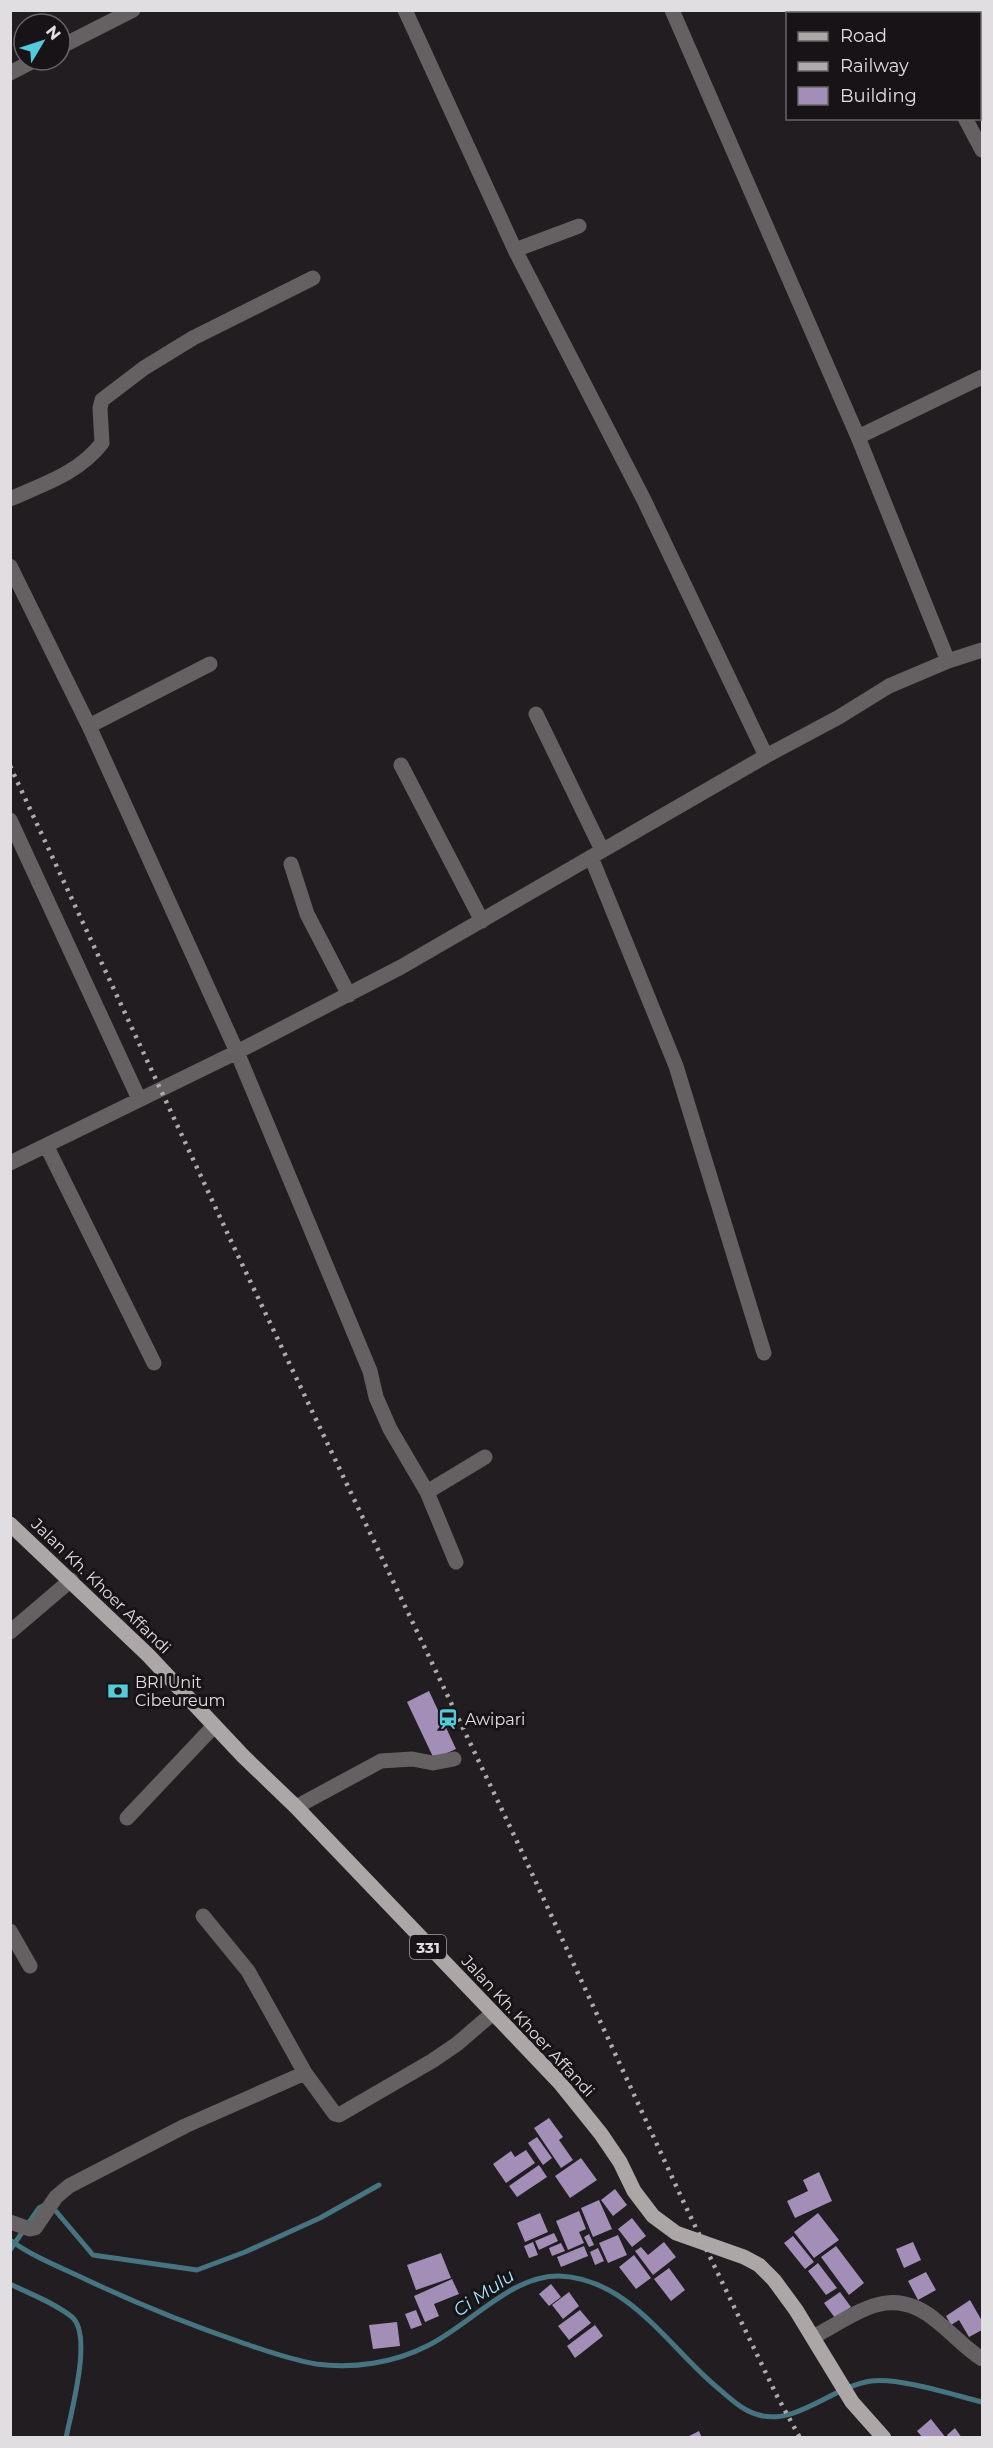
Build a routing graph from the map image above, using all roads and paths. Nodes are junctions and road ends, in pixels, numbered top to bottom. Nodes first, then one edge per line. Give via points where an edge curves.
1 (133, 10) edge
2 (405, 10) edge
3 (672, 10) edge
4 (72, 41) edge
5 (966, 120) edge
6 (982, 150) edge
7 (579, 226) dead end
8 (514, 250) junction
9 (313, 278) dead end
10 (982, 377) edge
11 (858, 437) junction
12 (10, 499) edge
13 (10, 566) edge
14 (982, 650) edge
15 (948, 661) junction
16 (210, 664) dead end
17 (536, 714) dead end
18 (89, 726) junction
19 (766, 756) junction
20 (401, 765) dead end
21 (10, 820) edge
22 (596, 854) junction
23 (291, 864) dead end
24 (482, 921) junction
25 (349, 995) junction
26 (237, 1052) junction
27 (145, 1096) junction
28 (47, 1147) junction
29 (10, 1163) edge
30 (765, 1353) dead end
31 (153, 1363) dead end
32 (485, 1457) dead end
33 (427, 1492) junction
34 (10, 1524) edge
35 (456, 1562) dead end
36 (71, 1580) junction
37 (10, 1632) edge
38 (214, 1726) junction
39 (454, 1759) dead end
40 (296, 1807) junction
41 (128, 1818) dead end
42 (203, 1916) dead end
43 (10, 1931) edge
44 (30, 1966) dead end
45 (494, 2013) junction
46 (305, 2073) junction
47 (21, 2226) edge
48 (813, 2337) junction
49 (982, 2359) edge
50 (884, 2438) edge

1 - 4 street
2 - 8 street
3 - 11 street
5 - 6 street
7 - 8 street
8 - 19 street via 643,498
9 - 12 street via 193,338 144,368 102,400 102,443 95,452 61,477
10 - 11 street
11 - 15 street
13 - 18 street
14 - 15 street
15 - 19 street via 889,686
16 - 18 street
17 - 22 street
18 - 26 street
19 - 22 street
20 - 24 street
21 - 27 street
22 - 24 street
22 - 30 street via 676,1066
23 - 25 street via 308,914
24 - 25 street
25 - 26 street
26 - 27 street
26 - 33 street via 370,1371 380,1407
27 - 28 street
28 - 29 street
28 - 31 street
32 - 33 street
33 - 35 street
34 - 36 main road, Jalan Kh. Khoer Affandi / 331
36 - 37 street
36 - 38 main road, Jalan Kh. Khoer Affandi / 331
38 - 40 main road, Jalan Kh. Khoer Affandi / 331
38 - 41 street
39 - 40 street via 432,1763 412,1759 381,1761
40 - 45 main road, Jalan Kh. Khoer Affandi / 331
42 - 46 street via 248,1971
43 - 44 street
45 - 46 street via 432,2061 339,2115 332,2112
45 - 48 main road, Jalan Kh. Khoer Affandi / 331 via 585,2113 653,2216 676,2233 759,2265 786,2294
46 - 47 street via 164,2137 69,2186 37,2226
48 - 49 street via 882,2302 897,2301 925,2312
48 - 50 main road, Jalan Kh. Khoer Affandi / 331 via 852,2402

